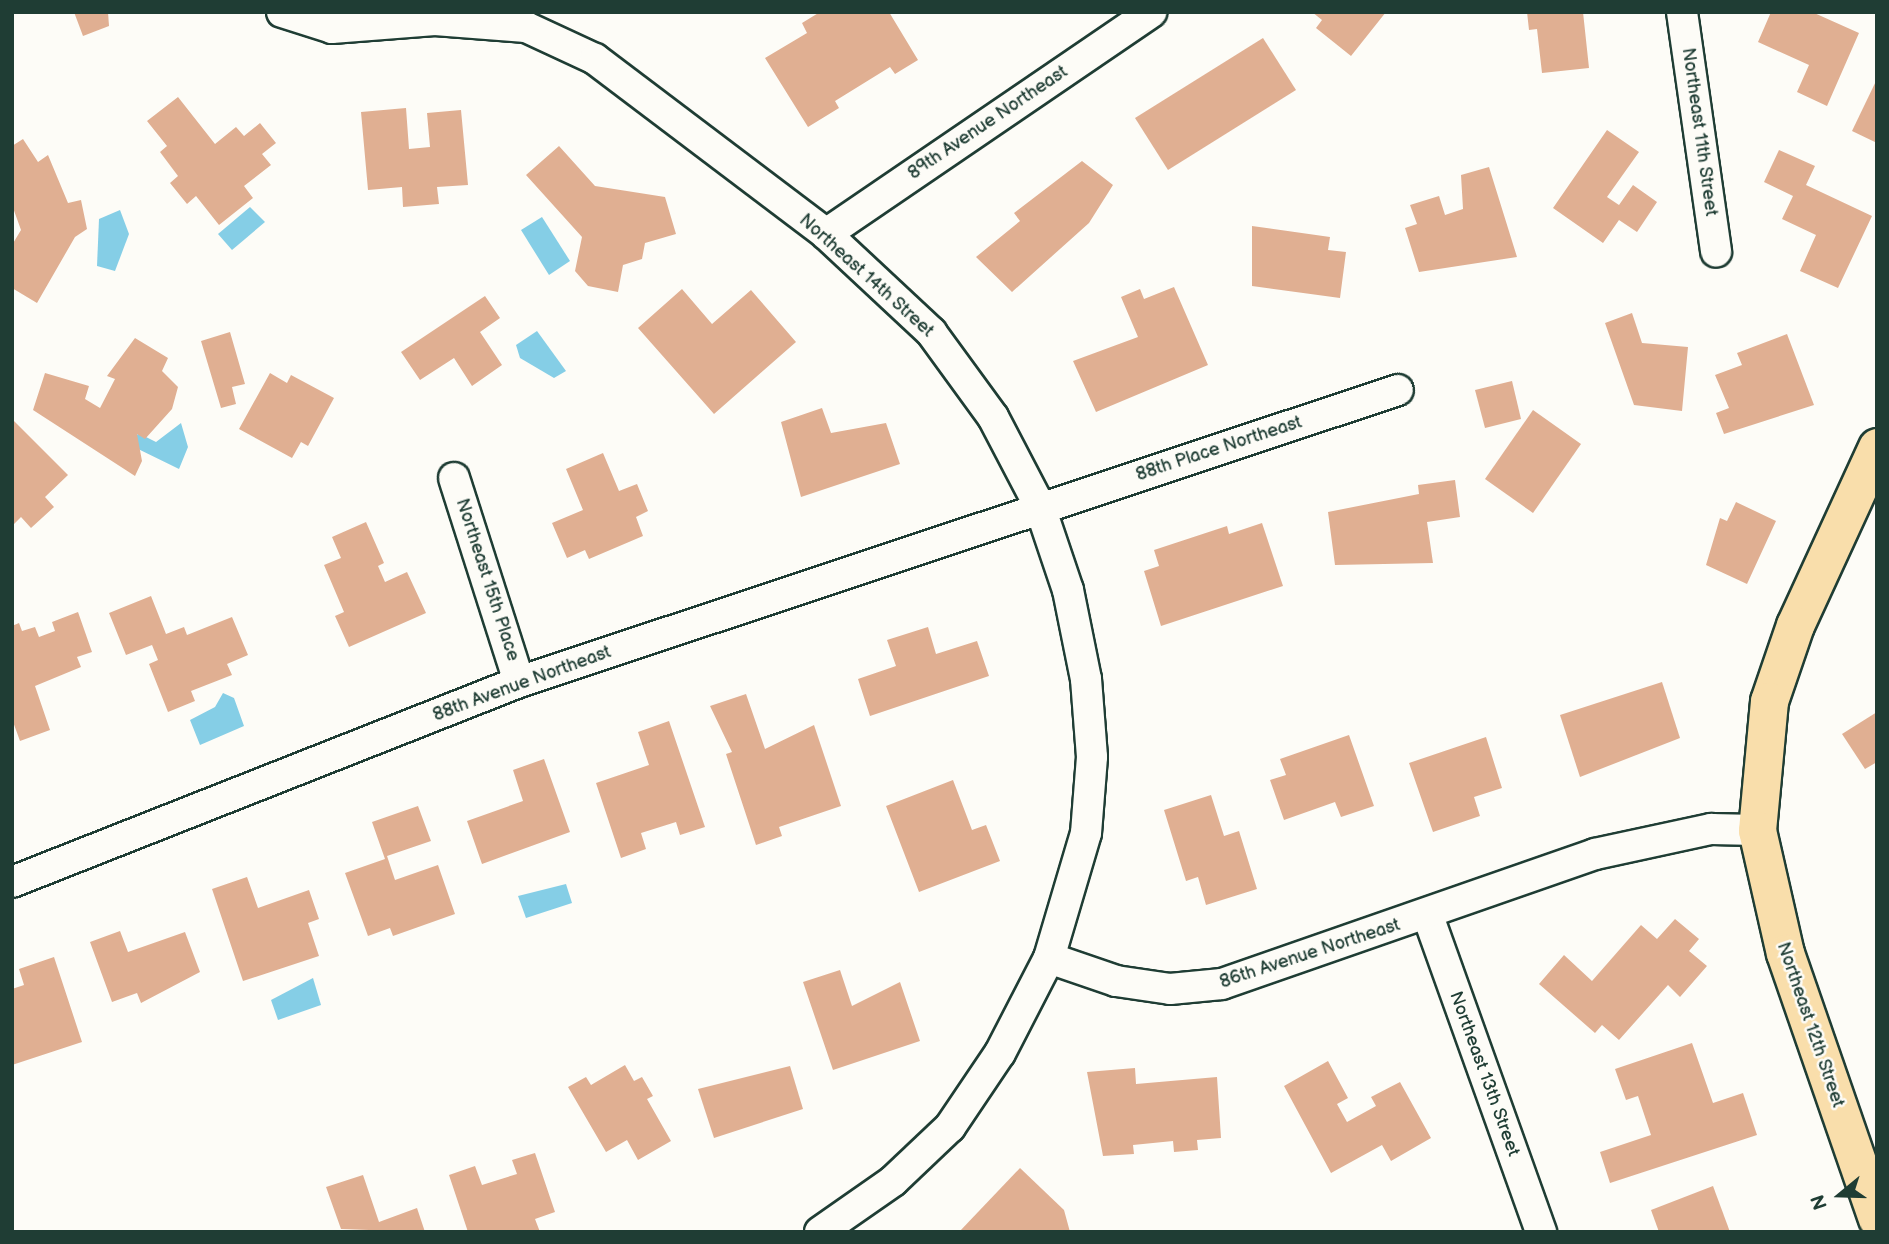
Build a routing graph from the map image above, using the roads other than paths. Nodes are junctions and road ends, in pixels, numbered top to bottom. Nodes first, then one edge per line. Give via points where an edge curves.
1 (282, 12) edge
2 (1151, 12) edge
3 (1682, 12) edge
4 (826, 234) junction
5 (1716, 252) dead end
6 (1398, 390) dead end
7 (1877, 447) edge
8 (454, 478) dead end
9 (1040, 507) junction
10 (519, 682) junction
11 (1757, 830) junction
12 (12, 882) edge
13 (1428, 916) junction
14 (1049, 958) junction
15 (1877, 1218) edge
16 (820, 1232) edge
17 (1541, 1232) edge

1 - 4 street, Northeast 14th Street via 332,28 435,20 526,27 595,59
2 - 4 street, 89th Avenue Northeast
3 - 5 street, Northeast 11th Street
4 - 9 street, Northeast 14th Street via 931,332 992,417
6 - 9 street, 88th Place Northeast
7 - 11 main road, Northeast 12th Street via 1795,625 1769,701
8 - 10 street, Northeast 15th Place
9 - 10 street, 88th Avenue Northeast
9 - 14 street, Northeast 14th Street via 1068,590 1086,679 1092,757 1086,833
10 - 12 street, 88th Avenue Northeast
11 - 13 street, 86th Avenue Northeast via 1711,829 1595,854
11 - 15 main road, Northeast 12th Street via 1785,953
13 - 14 street, 86th Avenue Northeast via 1222,984 1170,989 1116,981
13 - 17 street, Northeast 13th Street
14 - 16 street via 1000,1053 950,1127 893,1181

